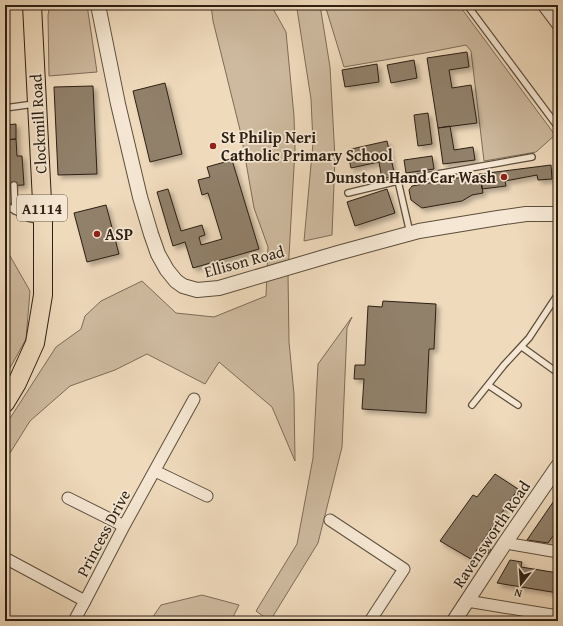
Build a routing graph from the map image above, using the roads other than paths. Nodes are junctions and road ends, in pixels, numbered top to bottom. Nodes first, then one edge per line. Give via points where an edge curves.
1 (32, 5) edge
2 (98, 5) edge
3 (467, 5) edge
4 (543, 5) edge
5 (558, 25) edge
6 (37, 104) junction
7 (5, 108) edge
8 (558, 127) edge
9 (532, 157) dead end
10 (398, 181) junction
11 (14, 186) dead end
12 (348, 193) dead end
13 (5, 205) edge
14 (15, 211) junction
15 (558, 214) edge
16 (43, 221) junction
17 (410, 233) junction
18 (558, 294) edge
19 (522, 347) junction
20 (558, 373) edge
21 (488, 385) junction
22 (194, 399) dead end
23 (5, 403) edge
24 (472, 405) dead end
25 (518, 405) dead end
26 (558, 466) edge
27 (154, 471) junction
28 (207, 496) dead end
29 (68, 498) dead end
30 (330, 520) dead end
31 (124, 526) junction
32 (505, 543) junction
33 (558, 552) edge
34 (5, 558) edge
35 (466, 600) junction
36 (85, 602) junction
37 (558, 616) edge
38 (74, 621) edge
39 (370, 621) edge
40 (454, 621) edge

1 - 6 main road, Clockmill Road / A1114
2 - 17 street, Ellison Road via 140,197 158,254 166,270 176,281 197,290 211,289
3 - 8 lane
4 - 5 street
6 - 7 lane
6 - 16 main road, Clockmill Road / A1114
9 - 10 lane
10 - 12 lane
10 - 17 lane
11 - 14 lane
13 - 14 lane
14 - 16 lane via 28,218
15 - 17 street, Ellison Road via 526,214
16 - 23 main road, Clockmill Road / A1114 via 43,295 35,343
18 - 19 lane
19 - 20 lane
19 - 21 lane
21 - 24 lane
21 - 25 lane
22 - 27 street, Princess Drive
26 - 32 street, Ravensworth Road
27 - 28 street
27 - 31 street, Princess Drive
29 - 31 street
30 - 39 street via 404,569
31 - 36 street, Princess Drive
32 - 33 street
32 - 35 street, Ravensworth Road
34 - 36 street, Princess Drive
35 - 37 street
35 - 40 street, Ravensworth Road
36 - 38 street

